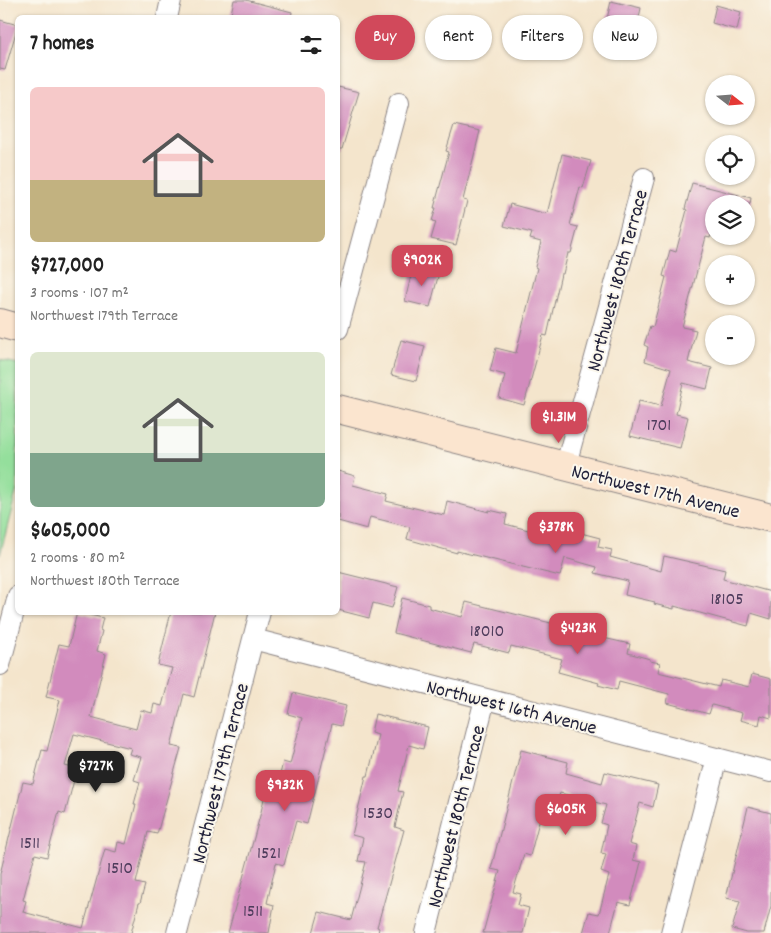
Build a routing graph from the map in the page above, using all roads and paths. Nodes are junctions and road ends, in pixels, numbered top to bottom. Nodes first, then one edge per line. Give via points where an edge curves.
1 (171, 0) edge
2 (168, 15) edge
3 (399, 103) dead end
4 (644, 178) dead end
5 (340, 322) edge
6 (0, 323) edge
7 (15, 327) edge
8 (340, 411) edge
9 (565, 468) junction
10 (771, 518) edge
11 (15, 608) edge
12 (259, 615) edge
13 (253, 639) junction
14 (0, 665) edge
15 (484, 699) junction
16 (717, 758) junction
17 (771, 772) edge
18 (178, 933) edge
19 (426, 933) edge
20 (671, 933) edge

1 - 2 street
3 - 5 street
4 - 9 street, Northwest 180th Terrace
6 - 7 street
8 - 9 street, Northwest 17th Avenue
9 - 10 street, Northwest 17th Avenue
11 - 14 street
12 - 13 street, Northwest 179th Terrace
13 - 15 street, Northwest 16th Avenue
13 - 18 street, Northwest 179th Terrace
15 - 16 street, Northwest 16th Avenue
15 - 19 street, Northwest 180th Terrace
16 - 17 street, Northwest 16th Avenue
16 - 20 street

